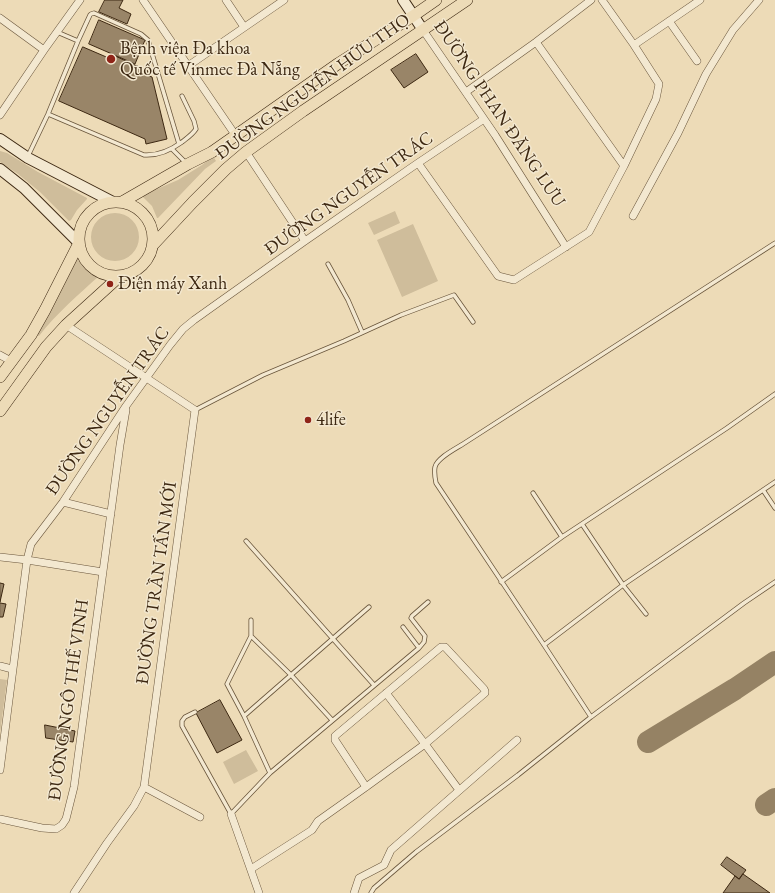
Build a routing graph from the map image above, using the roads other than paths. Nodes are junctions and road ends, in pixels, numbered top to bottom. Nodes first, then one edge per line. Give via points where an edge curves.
1 (80, 0) edge
2 (143, 0) edge
3 (226, 0) edge
4 (284, 0) edge
5 (402, 0) edge
6 (436, 0) edge
7 (467, 0) edge
8 (591, 0) edge
9 (602, 0) edge
10 (700, 0) edge
11 (759, 0) edge
12 (413, 16) junction
13 (0, 18) edge
14 (669, 21) junction
15 (244, 27) junction
16 (423, 30) junction
17 (57, 32) junction
18 (78, 41) junction
19 (536, 42) junction
20 (634, 45) junction
21 (44, 50) junction
22 (697, 61) dead end
23 (188, 66) junction
24 (466, 92) junction
25 (182, 96) dead end
26 (48, 114) junction
27 (0, 115) edge
28 (484, 119) junction
29 (236, 136) junction
30 (0, 139) edge
31 (179, 144) junction
32 (172, 149) junction
33 (246, 152) junction
34 (28, 158) junction
35 (418, 163) junction
36 (188, 164) junction
37 (624, 166) junction
38 (0, 169) edge
39 (118, 202) junction
40 (633, 216) dead end
41 (305, 241) junction
42 (79, 243) junction
43 (775, 243) edge
44 (152, 246) junction
45 (566, 247) junction
46 (328, 264) dead end
47 (120, 276) junction
48 (473, 322) dead end
49 (66, 325) junction
50 (362, 332) junction
51 (0, 354) edge
52 (11, 362) junction
53 (0, 377) edge
54 (146, 378) junction
55 (775, 394) edge
56 (126, 406) junction
57 (195, 410) junction
58 (0, 411) edge
59 (775, 482) edge
60 (763, 490) junction
61 (534, 493) dead end
62 (64, 502) junction
63 (775, 508) edge
64 (111, 514) junction
65 (582, 524) junction
66 (562, 537) junction
67 (246, 542) dead end
68 (0, 557) edge
69 (27, 560) junction
70 (103, 572) junction
71 (501, 582) junction
72 (775, 582) edge
73 (623, 585) junction
74 (428, 602) dead end
75 (369, 607) dead end
76 (646, 614) dead end
77 (251, 620) dead end
78 (403, 627) dead end
79 (251, 636) junction
80 (332, 638) junction
81 (544, 645) junction
82 (419, 648) junction
83 (0, 666) edge
84 (12, 669) junction
85 (290, 675) junction
86 (374, 685) junction
87 (386, 693) junction
88 (195, 712) dead end
89 (244, 716) junction
90 (591, 717) junction
91 (332, 720) junction
92 (517, 740) dead end
93 (425, 744) junction
94 (0, 770) edge
95 (270, 773) junction
96 (144, 787) junction
97 (366, 788) junction
98 (459, 790) junction
99 (231, 814) junction
100 (200, 817) dead end
101 (0, 819) edge
102 (251, 869) junction
103 (74, 893) edge
104 (259, 893) edge
105 (354, 893) edge
106 (371, 893) edge

1 - 17 street
2 - 23 street
3 - 15 street
4 - 15 street
5 - 12 street, ĐƯỜNG PHAN ĐĂNG LƯU
6 - 12 main road, ĐƯỜNG NGUYỄN HỮU THỌ
7 - 16 main road, ĐƯỜNG NGUYỄN HỮU THỌ
8 - 19 street
9 - 20 street
10 - 14 street
11 - 40 street via 733,30 706,74 678,133
12 - 16 street, ĐƯỜNG PHAN ĐĂNG LƯU
12 - 29 main road, ĐƯỜNG NGUYỄN HỮU THỌ via 339,63
13 - 21 street
14 - 20 street
14 - 22 street
15 - 23 street
16 - 24 street, ĐƯỜNG PHAN ĐĂNG LƯU
16 - 33 main road, ĐƯỜNG NGUYỄN HỮU THỌ
17 - 18 lane
17 - 21 street
18 - 26 lane
18 - 31 lane via 94,13 141,34 148,40
19 - 24 street
19 - 37 street
20 - 37 street via 659,84 656,99
21 - 27 street
23 - 29 street
24 - 28 street, ĐƯỜNG PHAN ĐĂNG LƯU
25 - 31 lane via 196,129
26 - 32 lane via 144,154 152,156
26 - 34 lane
28 - 35 street, ĐƯỜNG NGUYỄN TRÁC
28 - 45 street, ĐƯỜNG PHAN ĐĂNG LƯU
29 - 36 main road, ĐƯỜNG NGUYỄN HỮU THỌ
30 - 34 street
31 - 32 lane
32 - 36 lane
33 - 41 street
33 - 44 main road, ĐƯỜNG NGUYỄN HỮU THỌ via 192,202
34 - 39 street
35 - 41 street, ĐƯỜNG NGUYỄN TRÁC
35 - 45 street via 498,276 514,280
36 - 39 main road, ĐƯỜNG NGUYỄN HỮU THỌ
37 - 45 street via 588,232
38 - 42 street via 24,188
39 - 42 main road via 95,208 86,217 80,228
39 - 44 main road via 131,205 142,212 153,233
41 - 54 street, ĐƯỜNG NGUYỄN TRÁC via 194,320 170,345
42 - 47 main road via 88,262 96,270 107,275
42 - 52 main road via 31,335
43 - 71 lane via 443,457 435,465 436,483
44 - 47 main road via 149,257 141,267
46 - 50 lane
47 - 49 main road
48 - 50 lane via 454,295
49 - 54 street
49 - 58 main road via 46,347
50 - 57 lane via 263,375
51 - 52 street
52 - 53 main road
54 - 56 street, ĐƯỜNG NGUYỄN TRÁC
54 - 57 street
55 - 65 lane
56 - 62 street, ĐƯỜNG NGUYỄN TRÁC
56 - 64 street, ĐƯỜNG NGÔ THẾ VINH
57 - 96 street, ĐƯỜNG TRẦN TẤN MỚI
59 - 60 lane
60 - 63 lane
60 - 73 lane
61 - 66 lane
62 - 64 street
62 - 69 street, ĐƯỜNG NGUYỄN TRÁC via 31,544
64 - 70 street, ĐƯỜNG NGÔ THẾ VINH
65 - 66 lane
65 - 73 lane
66 - 71 lane
67 - 80 lane
68 - 69 street
69 - 70 street
69 - 84 street, ĐƯỜNG NGUYỄN TRÁC
70 - 101 street, ĐƯỜNG NGÔ THẾ VINH via 74,787 66,819 56,829
71 - 81 lane
72 - 90 lane
73 - 76 lane
73 - 81 lane
74 - 82 lane via 411,618 425,636
75 - 80 lane
77 - 79 lane
78 - 82 lane
79 - 85 lane
79 - 89 lane via 227,684
80 - 85 lane
80 - 86 lane
81 - 90 lane
82 - 86 lane
83 - 84 street
84 - 94 street, ĐƯỜNG NGUYỄN TRÁC
85 - 89 lane
85 - 91 lane
86 - 91 lane
87 - 93 street
87 - 93 street via 442,647 445,647 485,690 485,693
87 - 97 street via 335,736 335,740
88 - 99 lane via 185,717 182,726
89 - 95 lane
90 - 106 lane via 416,852
91 - 95 lane
92 - 98 street
93 - 97 street
93 - 98 street
95 - 99 lane
96 - 100 street
96 - 103 street, ĐƯỜNG TRẦN TẤN MỚI via 134,806
97 - 102 street via 318,821 312,830
98 - 105 street via 391,850 384,865 359,878
99 - 102 street
102 - 104 street

